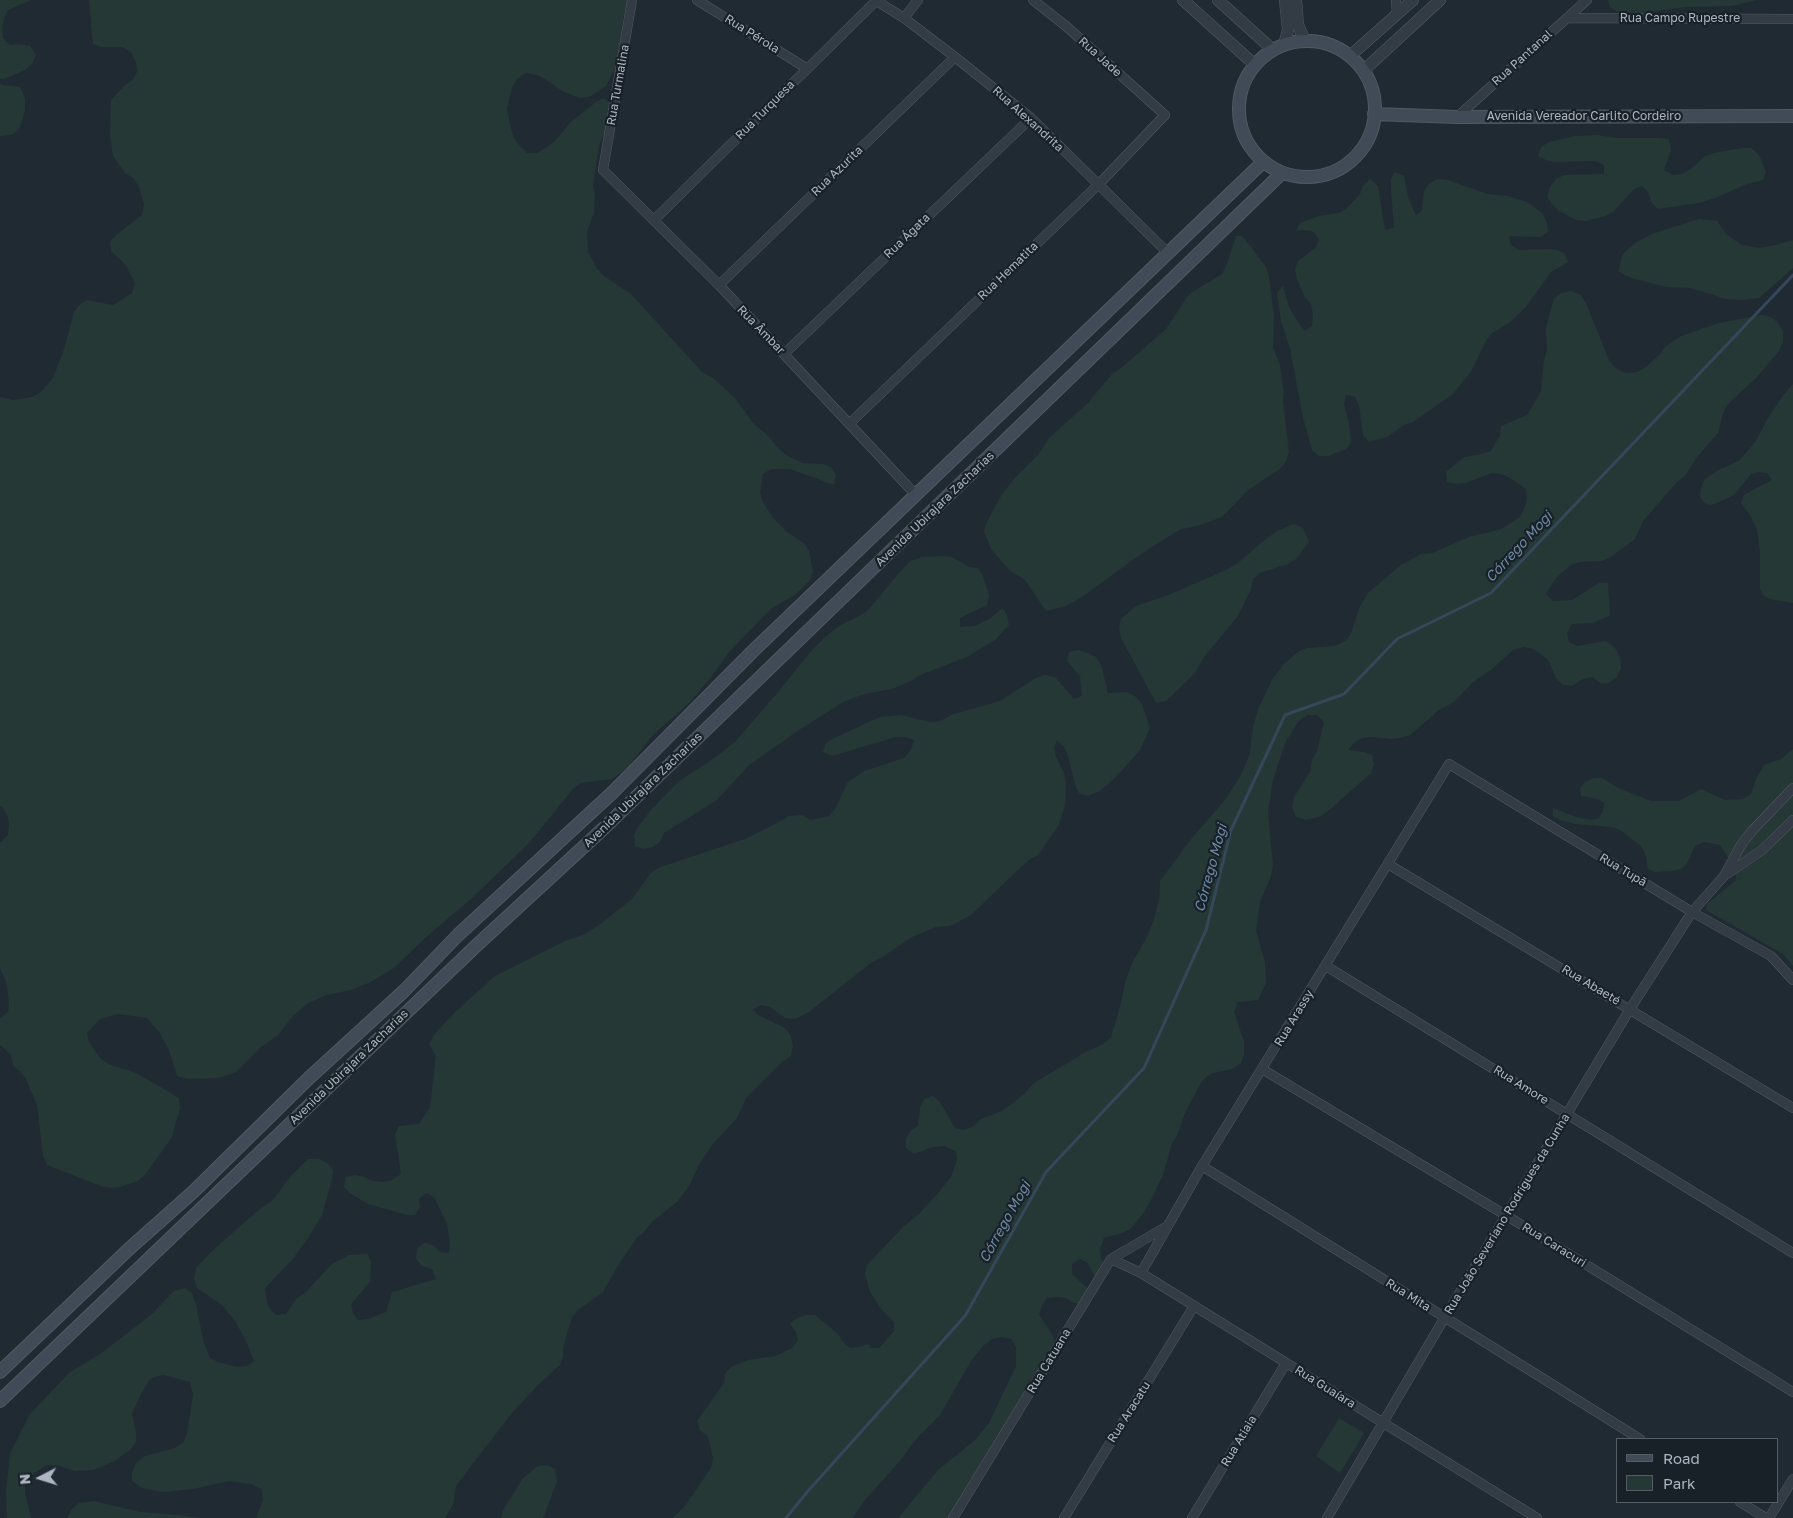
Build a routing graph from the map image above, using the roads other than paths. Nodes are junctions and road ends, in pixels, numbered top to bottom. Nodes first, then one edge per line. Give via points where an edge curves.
1 (632, 0) edge
2 (697, 0) edge
3 (876, 0) edge
4 (918, 0) edge
5 (1033, 0) edge
6 (1183, 0) edge
7 (1218, 0) edge
8 (1284, 0) edge
9 (1296, 0) edge
10 (1396, 0) edge
11 (1413, 0) edge
12 (1440, 0) edge
13 (1587, 0) edge
14 (1397, 15) junction
15 (904, 18) junction
16 (1568, 18) junction
17 (1793, 19) edge
18 (1305, 41) junction
19 (1278, 47) junction
20 (955, 56) junction
21 (1350, 56) junction
22 (1255, 65) junction
23 (806, 68) junction
24 (1363, 71) junction
25 (1374, 114) junction
26 (1165, 115) joint
27 (1457, 116) junction
28 (1793, 116) edge
29 (1031, 118) junction
30 (1263, 162) junction
31 (603, 170) joint
32 (1282, 173) junction
33 (1098, 184) junction
34 (654, 220) junction
35 (1168, 253) junction
36 (719, 285) junction
37 (784, 354) junction
38 (849, 424) junction
39 (915, 494) junction
40 (1449, 764) joint
41 (1793, 788) edge
42 (1793, 820) edge
43 (1388, 864) junction
44 (1724, 876) junction
45 (1692, 912) junction
46 (1326, 966) junction
47 (1793, 980) edge
48 (1630, 1009) junction
49 (1262, 1069) junction
50 (1793, 1108) edge
51 (1568, 1114) junction
52 (1202, 1166) junction
53 (1507, 1216) junction
54 (1166, 1227) junction
55 (1793, 1253) edge
56 (1111, 1259) junction
57 (1141, 1273) junction
58 (1194, 1306) junction
59 (1444, 1317) junction
60 (1286, 1363) junction
61 (0, 1372) edge
62 (1793, 1392) edge
63 (0, 1401) edge
64 (1383, 1423) junction
65 (1638, 1438) edge
66 (1793, 1479) edge
67 (1778, 1502) edge
68 (1742, 1503) edge
69 (1777, 1503) edge
70 (953, 1518) edge
71 (1064, 1518) edge
72 (1192, 1518) edge
73 (1327, 1518) edge
74 (1537, 1518) edge
75 (1767, 1518) edge

1 - 31 street, Rua Turmalina
2 - 23 street, Rua Pérola
3 - 15 street, Rua Alexandrita
3 - 23 street, Rua Turquesa
4 - 15 street
5 - 26 street, Rua Jade
6 - 22 street
7 - 19 street
8 - 19 street via 1288,30
9 - 18 street via 1298,25
10 - 14 street
11 - 14 street
12 - 24 street
13 - 16 street, Rua Pantanal
14 - 21 street
15 - 20 street, Rua Alexandrita
16 - 17 street, Rua Campo Rupestre
16 - 27 street, Rua Pantanal
18 - 19 main road
18 - 21 main road via 1319,42
19 - 22 main road
20 - 29 street, Rua Alexandrita
20 - 36 street, Rua Azurita
21 - 24 main road
22 - 30 main road via 1245,80 1239,115 1251,148
23 - 34 street, Rua Turquesa
24 - 25 main road via 1372,91
25 - 27 main road, Avenida Vereador Carlito Cordeiro
25 - 32 main road via 1366,142 1346,164 1319,176
26 - 33 street, Rua Hematita
27 - 28 main road, Avenida Vereador Carlito Cordeiro
29 - 33 street, Rua Alexandrita
29 - 37 street, Rua Ágata
30 - 32 main road
30 - 35 main road, Avenida Ubirajara Zacharias
31 - 34 street, Rua Âmbar
32 - 63 main road, Avenida Ubirajara Zacharias via 604,828
33 - 35 street, Rua Alexandrita
33 - 38 street, Rua Hematita
34 - 36 street, Rua Âmbar
35 - 39 main road, Avenida Ubirajara Zacharias
36 - 37 street, Rua Âmbar
37 - 38 street, Rua Âmbar
38 - 39 street, Rua Âmbar
39 - 61 main road, Avenida Ubirajara Zacharias via 612,793 458,935 193,1192
40 - 43 street, Rua Arassy
40 - 45 street, Rua Tupã
41 - 44 street via 1746,838
42 - 44 street via 1762,850
43 - 46 street, Rua Arassy
43 - 48 street, Rua Abaeté
44 - 45 street, Rua João Severiano Rodrigues da Cunha
45 - 47 street, Rua Tupã via 1771,956
45 - 48 street, Rua João Severiano Rodrigues da Cunha
46 - 49 street, Rua Arassy
46 - 51 street, Rua Amore
48 - 50 street, Rua Abaeté
48 - 51 street, Rua João Severiano Rodrigues da Cunha
49 - 52 street, Rua Arassy
49 - 53 street, Rua Caracuri
51 - 53 street, Rua João Severiano Rodrigues da Cunha
51 - 55 street, Rua Amore
52 - 54 street, Rua Arassy
52 - 59 street, Rua Mita
53 - 59 street, Rua João Severiano Rodrigues da Cunha
53 - 62 street, Rua Caracuri
54 - 56 street, Rua Catuana
54 - 57 street, Rua Arassy
56 - 57 street, Rua Guaíara
56 - 70 street, Rua Catuana
57 - 58 street, Rua Guaíara
58 - 60 street, Rua Guaíara
58 - 71 street, Rua Aracatu
59 - 64 street, Rua João Severiano Rodrigues da Cunha
59 - 65 street, Rua Mita
60 - 64 street, Rua Guaíara
60 - 72 street, Rua Atiaia
64 - 73 street, Rua João Severiano Rodrigues da Cunha
64 - 74 street, Rua Guaíara
66 - 67 street
68 - 75 street
69 - 75 street

